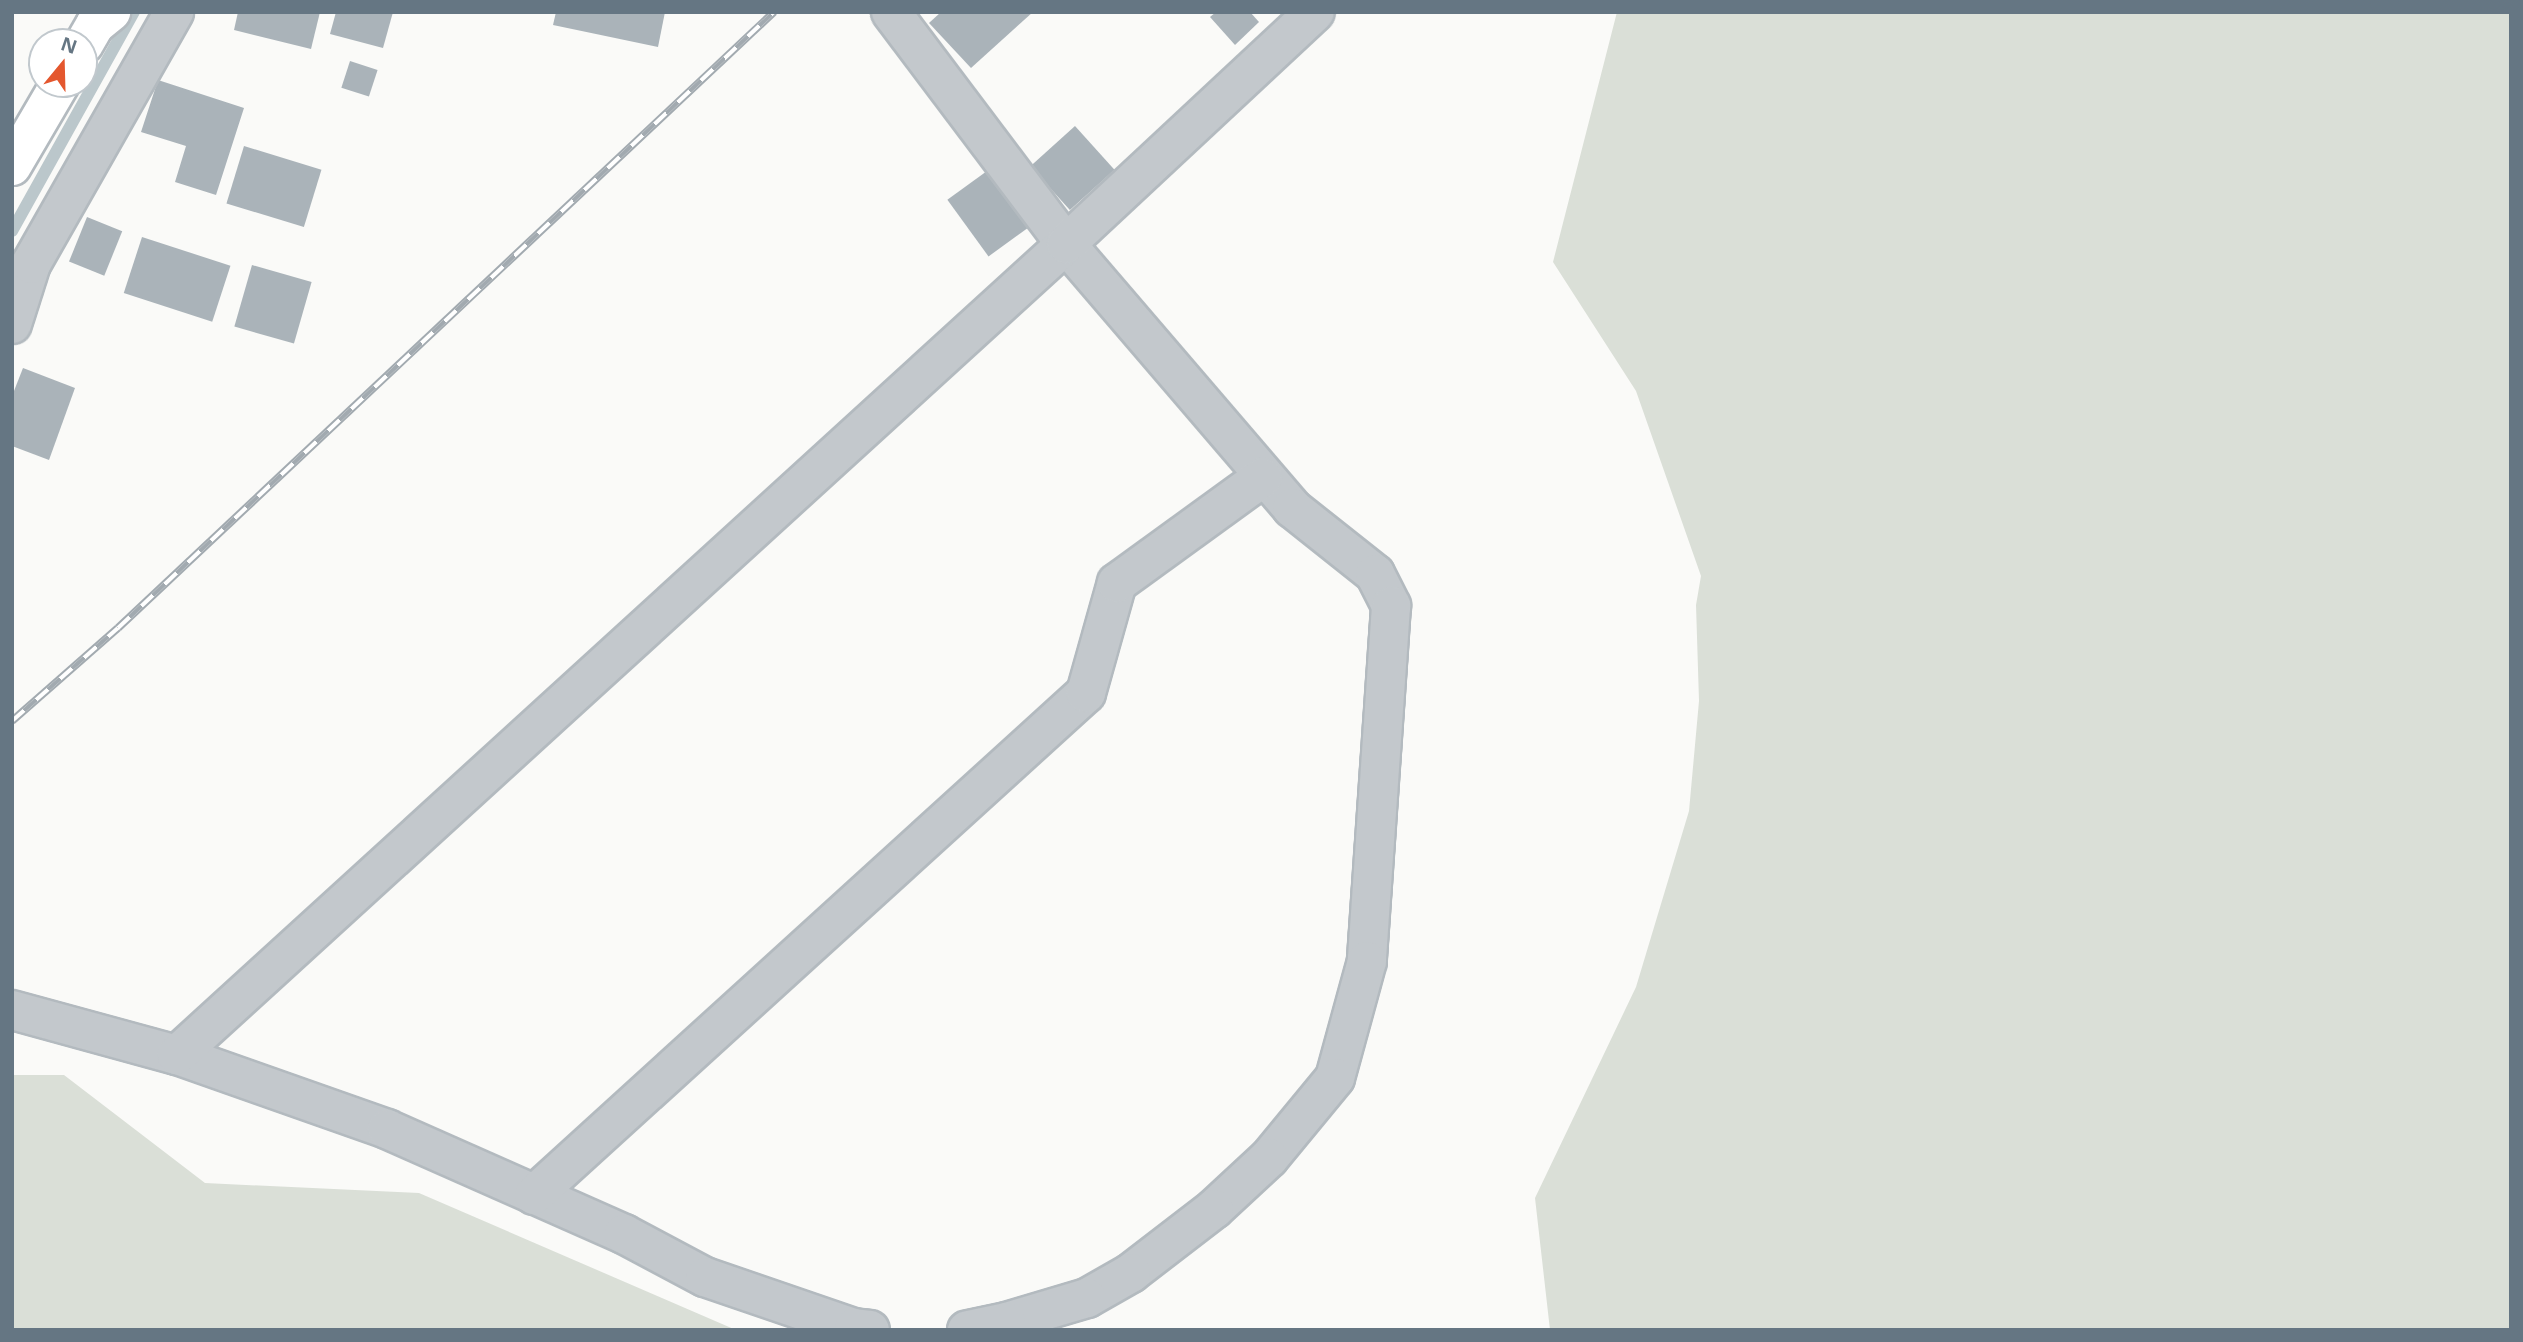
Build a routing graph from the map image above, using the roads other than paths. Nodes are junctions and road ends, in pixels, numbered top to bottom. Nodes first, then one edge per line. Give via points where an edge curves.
1 (111, 12) edge
2 (174, 12) edge
3 (891, 12) edge
4 (1315, 12) edge
5 (93, 28) edge
6 (52, 98) edge
7 (12, 166) edge
8 (1066, 244) junction
9 (12, 324) edge
10 (1263, 477) junction
11 (12, 1010) edge
12 (177, 1055) junction
13 (534, 1195) junction
14 (870, 1330) edge
15 (967, 1330) edge

1 - 5 main road
2 - 9 street via 32,264
3 - 8 street
4 - 8 street
6 - 7 main road
8 - 10 street
8 - 12 street
10 - 13 street via 1117,583 1086,693
10 - 15 street via 1292,508 1375,574 1391,606 1367,961 1335,1078 1260,1166 1214,1209 1130,1273 1087,1298
11 - 12 street
12 - 13 street via 387,1129
13 - 14 street via 624,1234 705,1277

